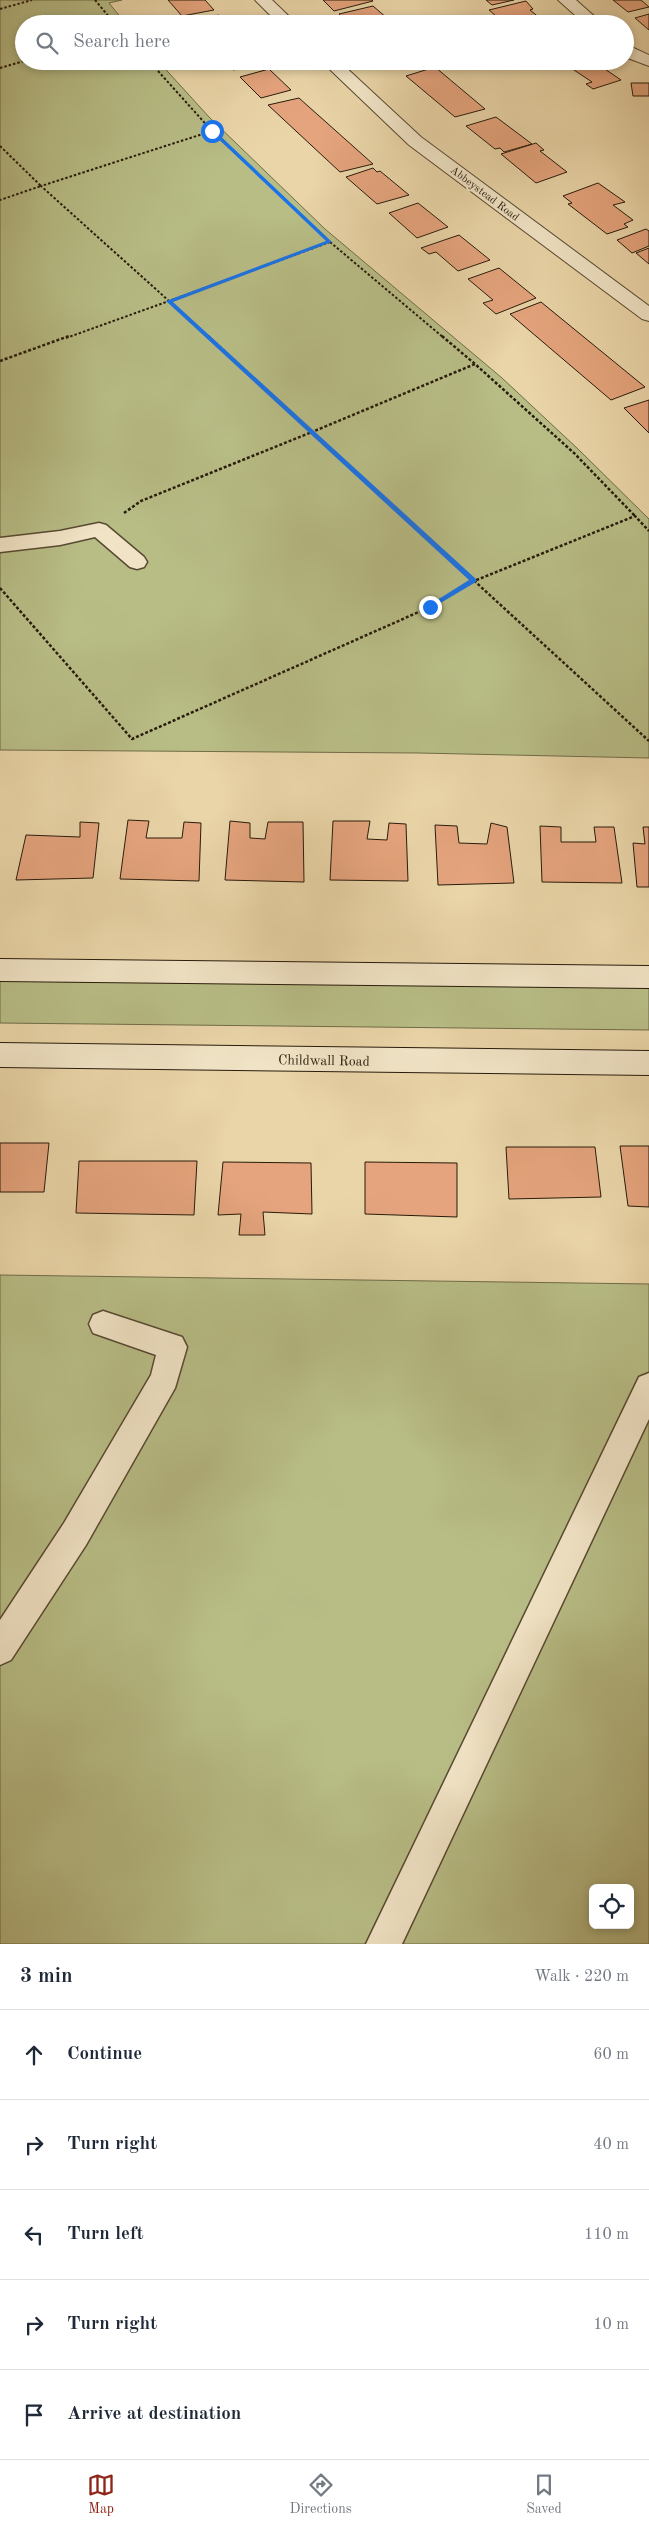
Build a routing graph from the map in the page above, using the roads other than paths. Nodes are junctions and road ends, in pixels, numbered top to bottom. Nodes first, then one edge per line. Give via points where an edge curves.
1 (263, 0) edge
2 (566, 0) edge
3 (279, 15) edge
4 (584, 15) edge
5 (634, 56) edge
6 (649, 61) edge
7 (339, 70) edge
8 (649, 315) edge
9 (0, 545) edge
10 (137, 562) dead end
11 (0, 970) edge
12 (649, 977) edge
13 (0, 1055) edge
14 (649, 1063) edge
15 (103, 1324) dead end
16 (649, 1387) edge
17 (0, 1649) edge
18 (384, 1944) edge

1 - 3 main road
2 - 4 main road
5 - 6 main road
7 - 8 main road, Abbeystead Road via 415,141
9 - 10 lane via 99,530
11 - 12 main road
13 - 14 main road, Childwall Road
15 - 17 lane via 172,1347 165,1378 74,1534
16 - 18 lane

